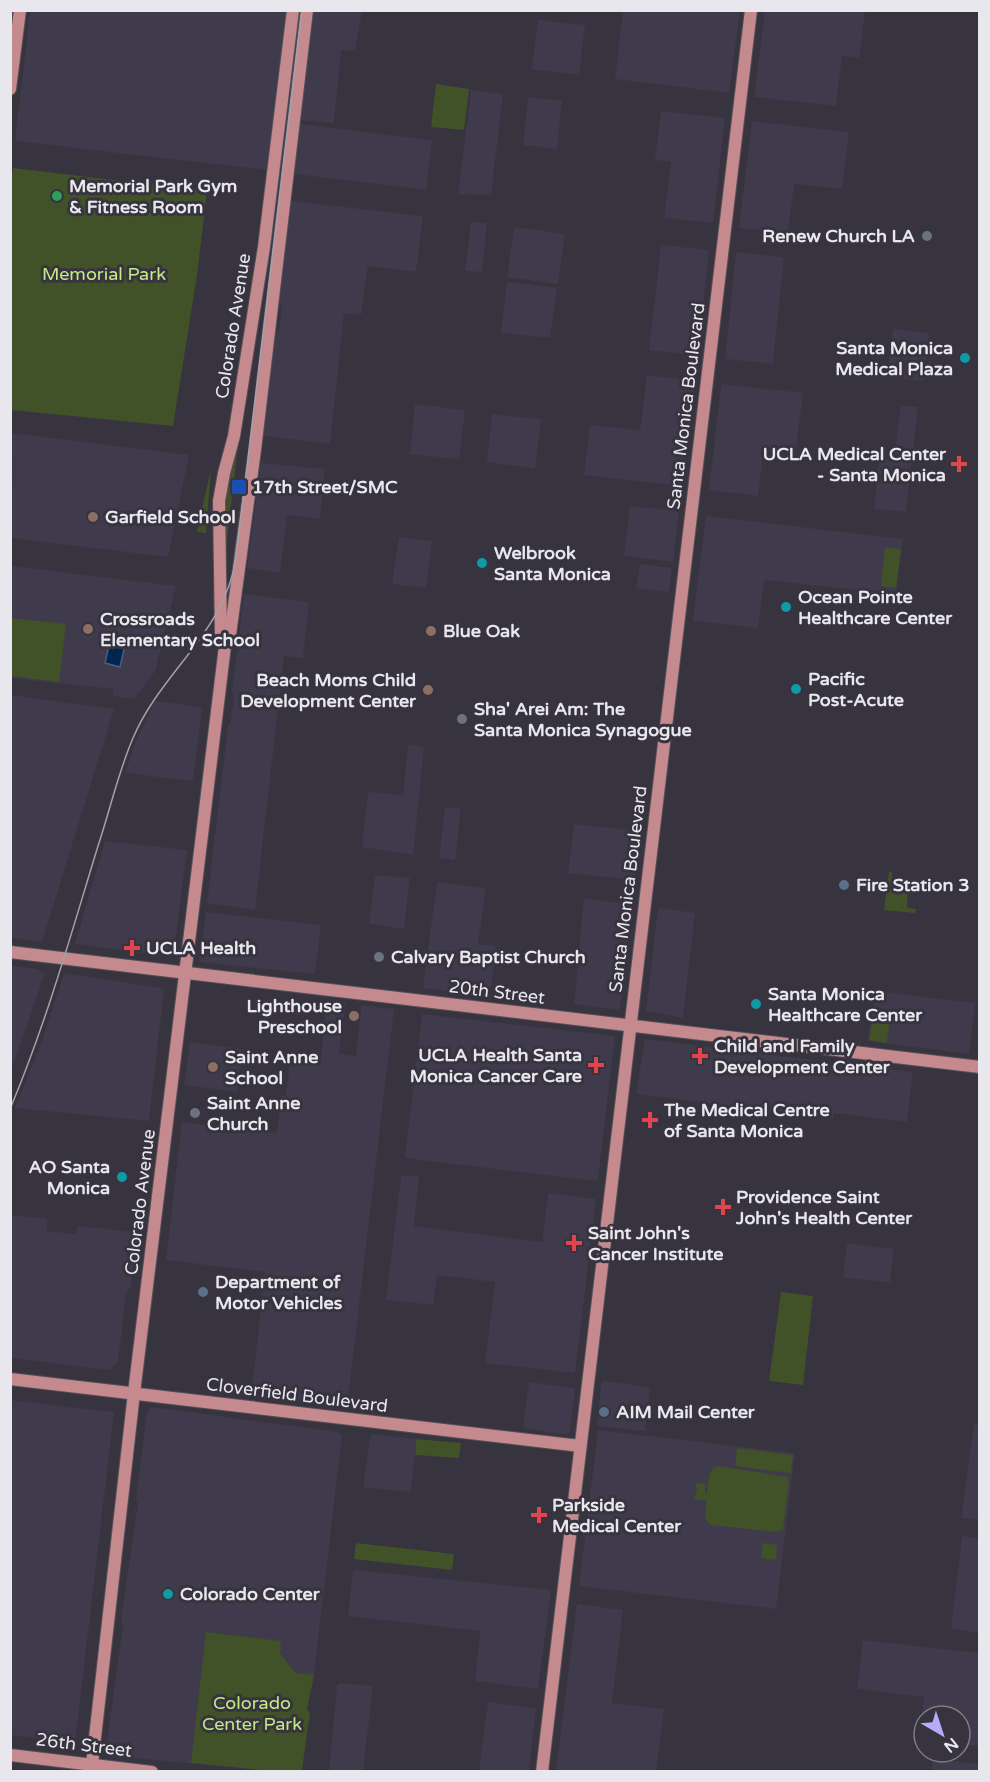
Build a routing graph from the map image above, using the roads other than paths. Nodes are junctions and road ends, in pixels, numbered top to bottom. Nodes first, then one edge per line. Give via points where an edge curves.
1 (20, 10) edge
2 (293, 10) edge
3 (307, 10) edge
4 (751, 10) edge
5 (10, 89) edge
6 (225, 646) junction
7 (10, 952) edge
8 (185, 973) junction
9 (630, 1025) junction
10 (980, 1067) edge
11 (10, 1379) edge
12 (134, 1393) junction
13 (580, 1446) junction
14 (10, 1755) edge
15 (92, 1764) junction
16 (152, 1772) edge
17 (542, 1772) edge

1 - 5 main road
2 - 6 main road, Colorado Avenue via 264,247 234,436 219,501 221,637
3 - 6 main road, Colorado Avenue via 255,450 230,635
4 - 9 main road, Santa Monica Boulevard
6 - 8 main road, Colorado Avenue
7 - 8 main road, 20th Street
8 - 9 main road, 20th Street
8 - 12 main road, Colorado Avenue
9 - 10 main road, 20th Street
9 - 13 main road, Santa Monica Boulevard
11 - 12 main road, Cloverfield Boulevard
12 - 13 main road, Cloverfield Boulevard
12 - 15 main road, Colorado Avenue
13 - 17 main road, Santa Monica Boulevard
14 - 15 main road, 26th Street
15 - 16 main road, 26th Street

